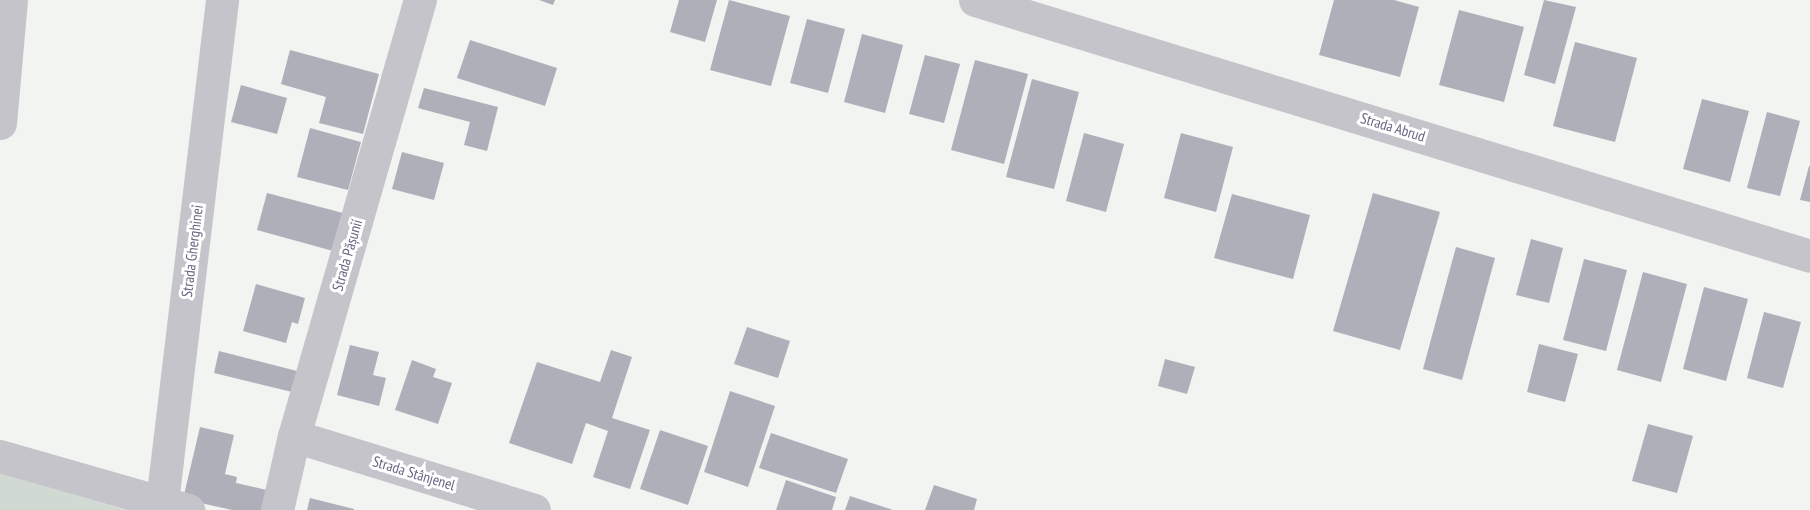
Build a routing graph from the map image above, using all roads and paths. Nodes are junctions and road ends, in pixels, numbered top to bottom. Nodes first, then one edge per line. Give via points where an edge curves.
1 (11, 0) edge
2 (222, 0) edge
3 (420, 0) edge
4 (975, 0) edge
5 (0, 123) edge
6 (1810, 256) edge
7 (294, 436) junction
8 (0, 456) edge
9 (175, 506) edge
10 (277, 510) edge
11 (534, 510) edge

1 - 5 street
2 - 9 street, Strada Gherghinei
3 - 7 street, Strada Pășunii
4 - 6 street, Strada Abrud
7 - 10 street, Strada Pășunii
7 - 11 street, Strada Stânjenel
8 - 9 street

